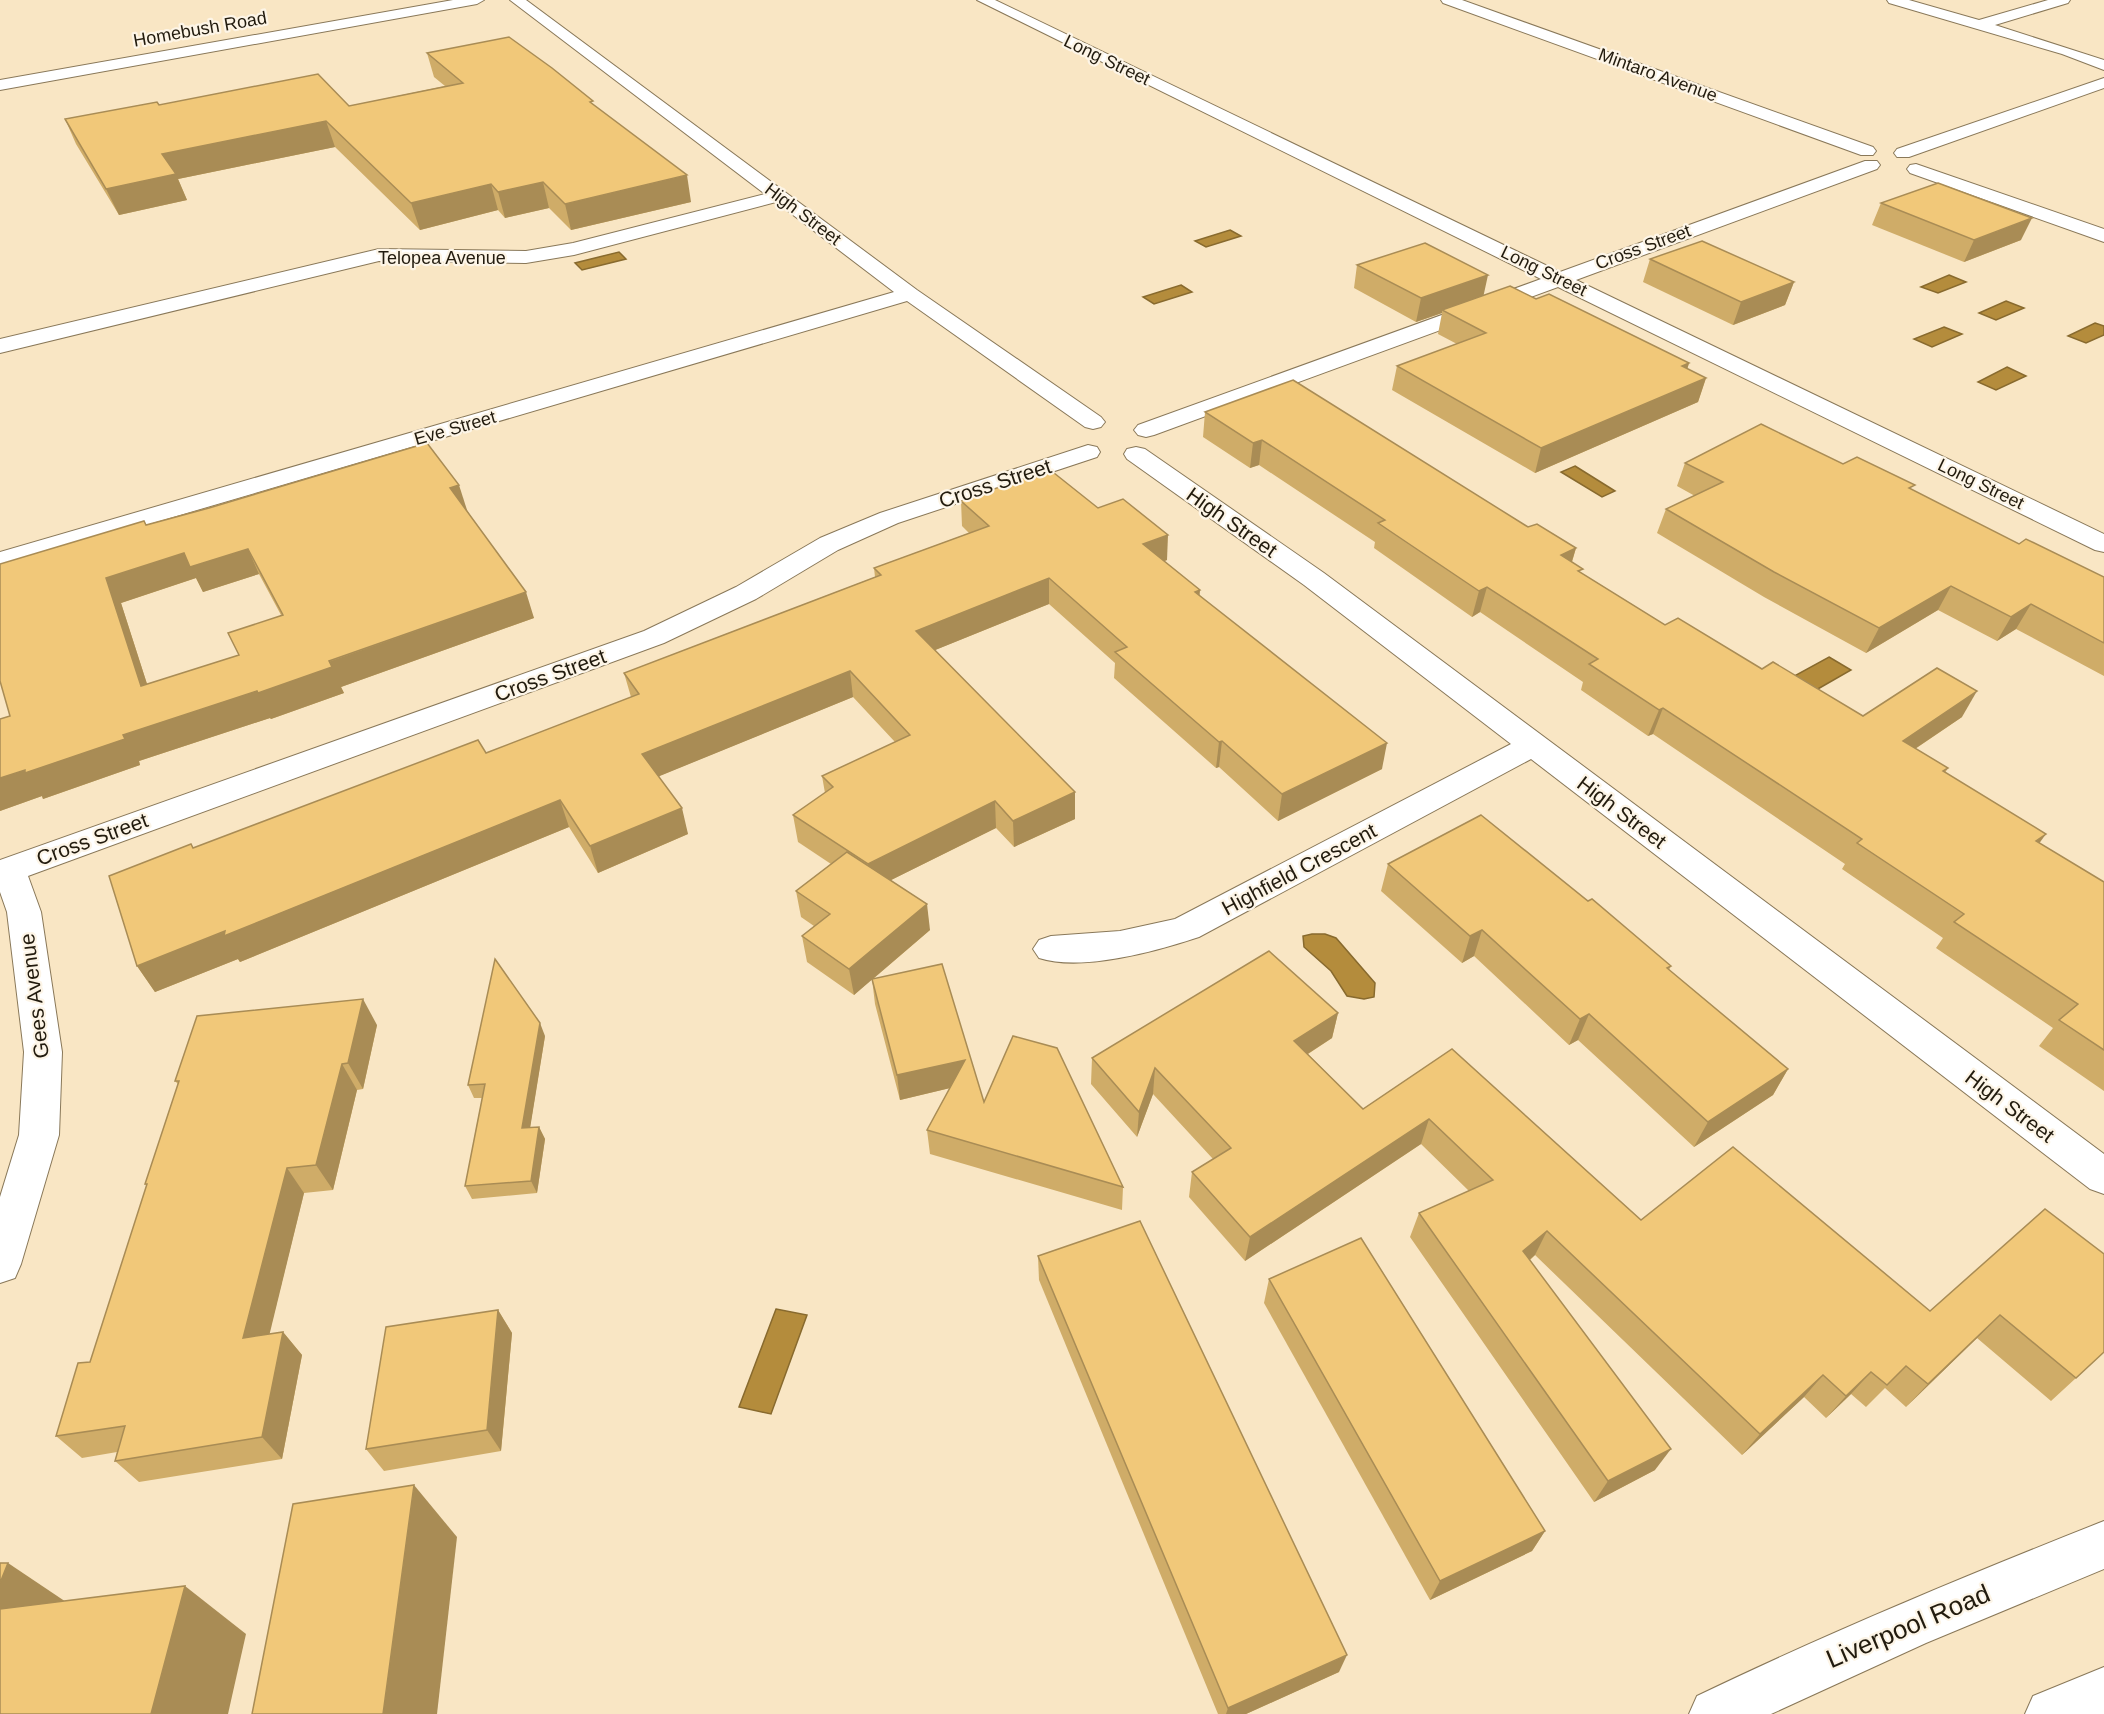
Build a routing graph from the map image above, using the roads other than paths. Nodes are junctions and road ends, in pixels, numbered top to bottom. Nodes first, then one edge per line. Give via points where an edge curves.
1 (477, 0) edge
2 (517, 0) edge
3 (984, 0) edge
4 (1448, 0) edge
5 (1894, 0) edge
6 (2063, 0) edge
7 (1979, 25) junction
8 (2104, 64) edge
9 (2104, 83) edge
10 (0, 85) edge
11 (1903, 153) junction
12 (1889, 165) junction
13 (779, 196) junction
14 (2104, 236) edge
15 (1558, 278) junction
16 (910, 294) junction
17 (0, 346) edge
18 (1093, 422) junction
19 (1131, 431) junction
20 (1088, 453) junction
21 (2104, 543) edge
22 (0, 560) edge
23 (1533, 745) junction
24 (4, 871) edge
25 (1051, 948) dead end
26 (2104, 1177) edge
27 (0, 1264) edge
28 (2104, 1545) edge
29 (2104, 1693) edge
30 (1715, 1714) edge
31 (2051, 1714) edge

1 - 10 main road, Homebush Road
2 - 13 main road, High Street
3 - 15 main road, Long Street
4 - 12 main road, Mintaro Avenue
5 - 7 main road
6 - 7 main road
7 - 8 main road
9 - 11 main road
11 - 12 main road via 1883,150
11 - 12 main road via 1917,159 1920,166
12 - 14 main road, Mintaro Avenue
12 - 15 main road, Cross Street
13 - 16 main road, High Street
13 - 17 main road, Telopea Avenue via 537,255 379,255
15 - 19 main road, Cross Street
15 - 21 main road, Long Street
16 - 18 main road, High Street
16 - 22 main road, Eve Street
18 - 19 main road
18 - 20 main road via 1081,428 1076,440
19 - 20 main road via 1111,458
19 - 23 main road, High Street via 1314,579
20 - 24 main road, Cross Street via 889,518 829,544 746,593 654,637
23 - 25 main road, Highfield Crescent via 1187,928 1142,942
23 - 26 main road, High Street
24 - 27 main road, Gees Avenue via 24,912 43,1052 39,1135
28 - 30 main road, Liverpool Road via 1944,1609
29 - 31 main road

